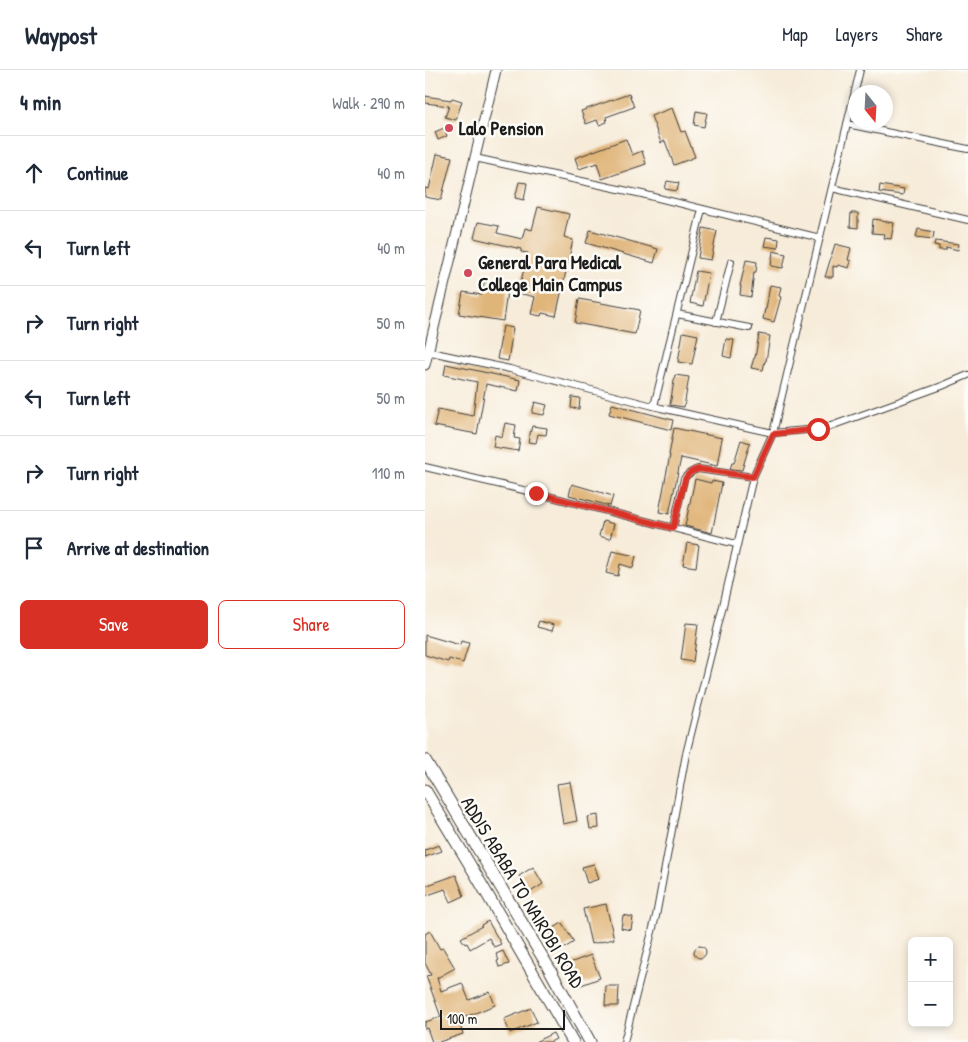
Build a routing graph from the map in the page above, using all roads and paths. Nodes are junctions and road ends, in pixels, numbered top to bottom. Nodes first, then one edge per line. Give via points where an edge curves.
1 (496, 70) edge
2 (860, 70) edge
3 (847, 124) junction
4 (968, 149) edge
5 (475, 158) junction
6 (832, 188) junction
7 (702, 209) junction
8 (968, 220) edge
9 (820, 238) junction
10 (731, 262) dead end
11 (677, 314) junction
12 (716, 322) junction
13 (749, 328) dead end
14 (427, 351) edge
15 (425, 365) edge
16 (968, 375) edge
17 (654, 406) junction
18 (773, 434) junction
19 (425, 467) edge
20 (753, 477) junction
21 (673, 528) junction
22 (736, 544) junction
23 (427, 766) edge
24 (425, 790) edge
25 (573, 1042) edge
26 (591, 1042) edge
27 (624, 1042) edge

1 - 5 main road
2 - 3 street
3 - 4 street
3 - 6 street
5 - 7 street
5 - 14 main road
6 - 8 street
6 - 9 street
7 - 9 street
7 - 11 street
9 - 18 street
10 - 12 street
11 - 12 street
11 - 17 street
12 - 13 street
14 - 15 main road
14 - 17 street
16 - 18 street via 831,426
17 - 18 street
18 - 20 street
19 - 21 street
20 - 21 street via 699,469 693,471 685,479
20 - 22 street
21 - 22 street
22 - 27 street via 686,754 656,916
23 - 26 highway, ADDIS ABABA TO NAIROBI ROAD
24 - 25 highway, ADDIS ABABA TO NAIROBI ROAD

